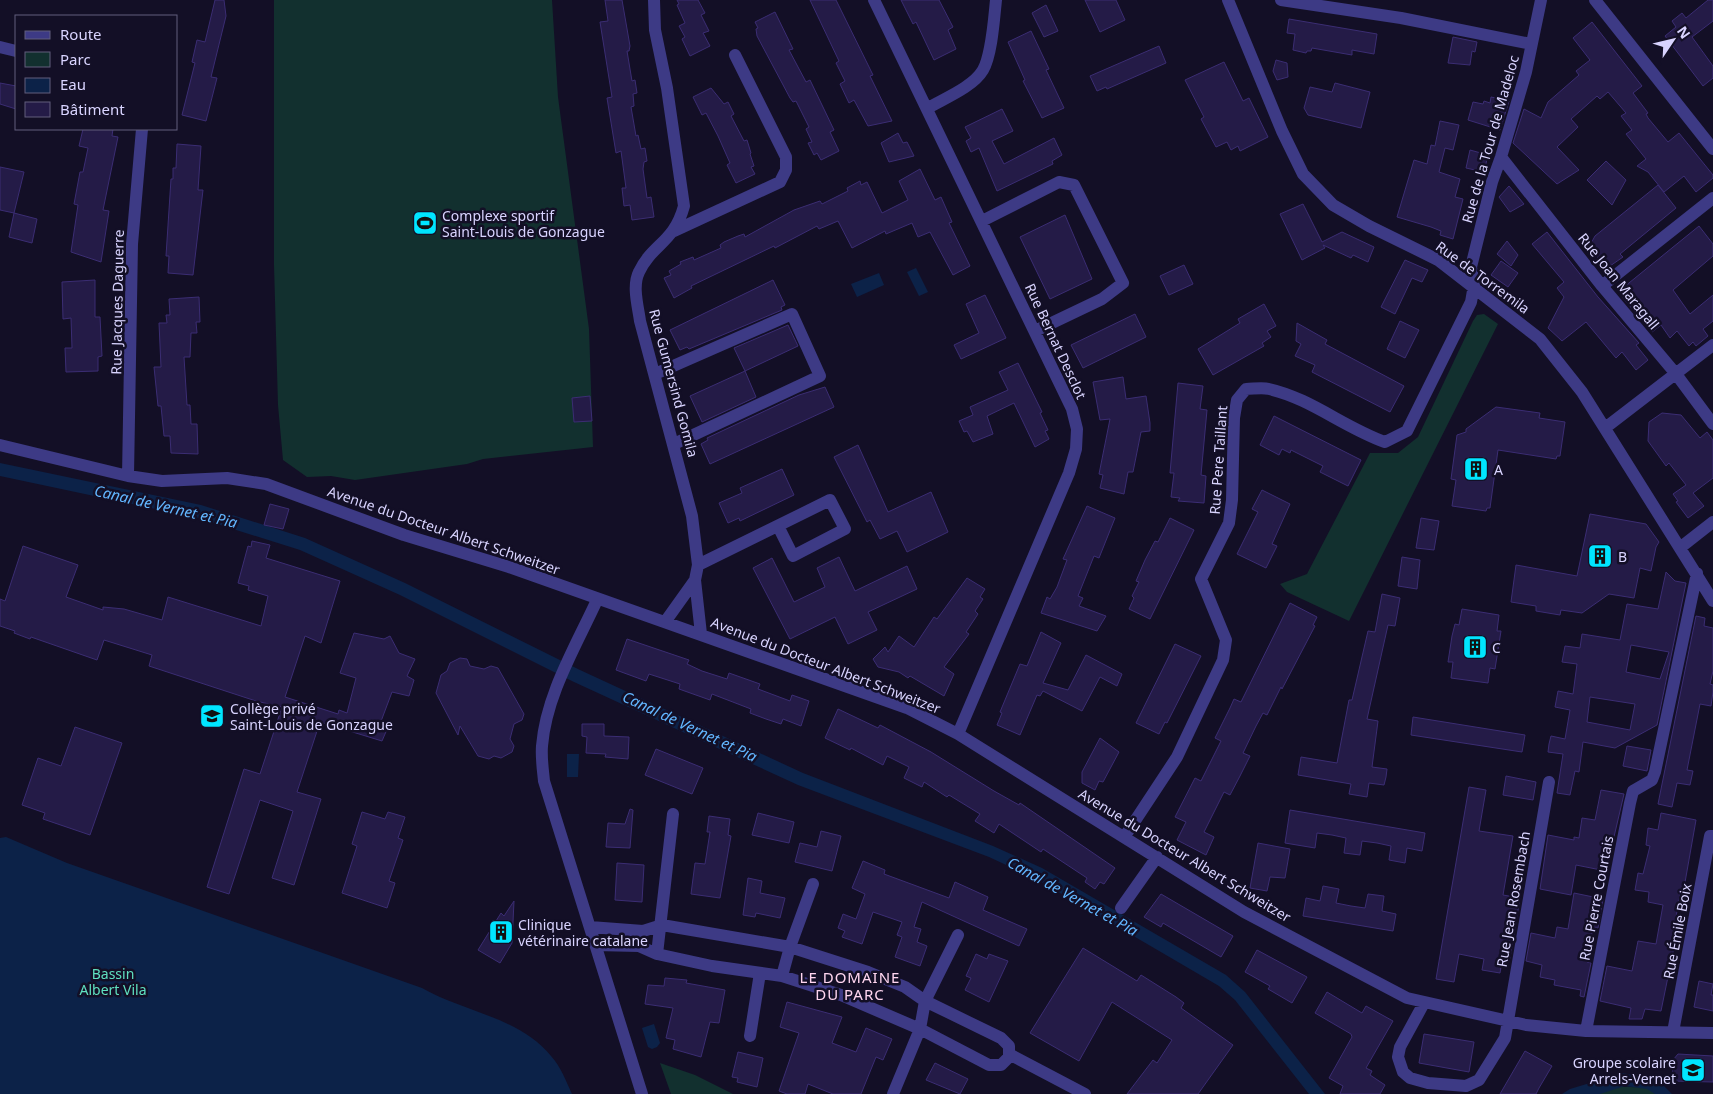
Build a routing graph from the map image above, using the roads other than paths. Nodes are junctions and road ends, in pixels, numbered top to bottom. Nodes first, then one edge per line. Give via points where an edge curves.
1 (654, 0) edge
2 (874, 0) edge
3 (996, 0) edge
4 (1228, 0) edge
5 (1281, 0) edge
6 (1541, 0) edge
7 (1595, 0) edge
8 (1531, 44) junction
9 (0, 47) edge
10 (15, 51) edge
11 (735, 55) dead end
12 (928, 108) junction
13 (142, 130) edge
14 (1713, 149) edge
15 (1502, 157) junction
16 (1713, 198) edge
17 (982, 221) junction
18 (674, 231) junction
19 (1474, 286) junction
20 (1602, 286) junction
21 (1036, 331) junction
22 (1713, 345) edge
23 (655, 374) junction
24 (1676, 374) junction
25 (1713, 424) edge
26 (1605, 428) junction
27 (674, 444) junction
28 (0, 445) edge
29 (128, 476) junction
30 (1713, 522) edge
31 (778, 526) junction
32 (1681, 547) junction
33 (698, 565) junction
34 (1697, 573) junction
35 (695, 580) junction
36 (597, 600) junction
37 (1713, 601) edge
38 (665, 622) junction
39 (701, 634) junction
40 (958, 734) junction
41 (1548, 782) dead end
42 (673, 814) dead end
43 (1125, 836) junction
44 (1712, 836) edge
45 (1157, 857) junction
46 (813, 884) dead end
47 (1121, 908) dead end
48 (662, 925) junction
49 (590, 927) junction
50 (958, 935) dead end
51 (595, 945) junction
52 (790, 947) junction
53 (657, 954) junction
54 (760, 973) junction
55 (782, 976) junction
56 (925, 1001) junction
57 (1424, 1003) junction
58 (1507, 1022) junction
59 (920, 1029) junction
60 (1586, 1031) junction
61 (1672, 1032) junction
62 (1713, 1033) edge
63 (750, 1036) dead end
64 (1009, 1054) junction
65 (642, 1094) edge
66 (893, 1094) edge
67 (1085, 1094) edge

1 - 18 street, Rue Gumersind Gomila via 655,30 684,206 680,223
2 - 12 street, Rue Bernat Desclot
3 - 12 street via 983,69 973,80
4 - 19 street, Rue de Torremila via 1303,174 1332,204 1438,260
5 - 8 street via 1400,18
6 - 8 street, Rue de la Tour de Madeloc
7 - 14 street
8 - 15 street, Rue de la Tour de Madeloc
9 - 10 street
11 - 18 street via 786,157 786,170 780,182
12 - 17 street, Rue Bernat Desclot
13 - 29 street, Rue Jacques Daguerre via 132,244
15 - 19 street, Rue de la Tour de Madeloc via 1492,182 1471,267
15 - 20 street, Rue Joan Maragall
16 - 20 street
17 - 21 street, Rue Bernat Desclot
17 - 21 street via 1059,182 1074,185 1123,282 1102,299
18 - 23 street, Rue Gumersind Gomila via 638,272 636,293 640,321
19 - 26 street, Rue de Torremila via 1540,339 1582,392
19 - 43 street, Rue Pere Taillant via 1471,302 1407,431 1386,442 1268,388 1246,389 1237,400 1229,524 1201,579 1226,640 1223,660 1177,757
20 - 24 street, Rue Joan Maragall
21 - 40 street, Rue Bernat Desclot via 1072,409 1077,428 1076,449 1069,473
22 - 24 street
23 - 27 street, Rue Gumersind Gomila
23 - 27 street via 792,314 820,376
24 - 25 street, Rue Joan Maragall
24 - 26 street
26 - 32 street, Rue de Torremila
27 - 33 street, Rue Gumersind Gomila via 692,516
28 - 29 street, Avenue du Docteur Albert Schweitzer
29 - 36 street, Avenue du Docteur Albert Schweitzer via 162,481 228,478 266,484
30 - 32 street
31 - 31 street via 793,556 845,529 830,500
31 - 33 street
32 - 34 street, Rue de Torremila
33 - 35 street, Rue Gumersind Gomila
34 - 37 street, Rue de Torremila
34 - 60 street, Rue Pierre Courtais via 1652,780 1633,791 1630,803
35 - 38 street, Rue Gumersind Gomila
35 - 39 street, Rue Gumersind Gomila
36 - 38 street, Avenue du Docteur Albert Schweitzer
36 - 49 street via 560,681 541,747 544,781
38 - 39 street, Avenue du Docteur Albert Schweitzer
39 - 40 street, Avenue du Docteur Albert Schweitzer via 906,708
40 - 43 street, Avenue du Docteur Albert Schweitzer
41 - 58 street, Rue Jean Rosembach
42 - 48 street
43 - 45 street, Avenue du Docteur Albert Schweitzer
44 - 61 street, Rue Émile Boix
45 - 47 street
45 - 57 street, Avenue du Docteur Albert Schweitzer via 1244,912 1407,998
46 - 52 street
48 - 49 street via 642,931
48 - 52 street
48 - 53 street
49 - 51 street
50 - 56 street
51 - 53 street via 639,946
51 - 65 street
52 - 55 street
52 - 56 street via 868,972 905,987
53 - 54 street
54 - 55 street
54 - 63 street
55 - 59 street via 841,995
56 - 59 street
56 - 64 street via 1001,1038 1009,1046
57 - 58 street, Avenue du Docteur Albert Schweitzer
57 - 58 street, Rue Jean Rosembach via 1398,1056 1400,1066 1410,1078 1428,1083 1466,1086 1479,1080 1505,1038
58 - 60 street, Avenue du Docteur Albert Schweitzer
59 - 64 street via 989,1065 1001,1065
59 - 66 street
60 - 61 street, Avenue du Docteur Albert Schweitzer
61 - 62 street, Avenue du Docteur Albert Schweitzer
64 - 67 street

